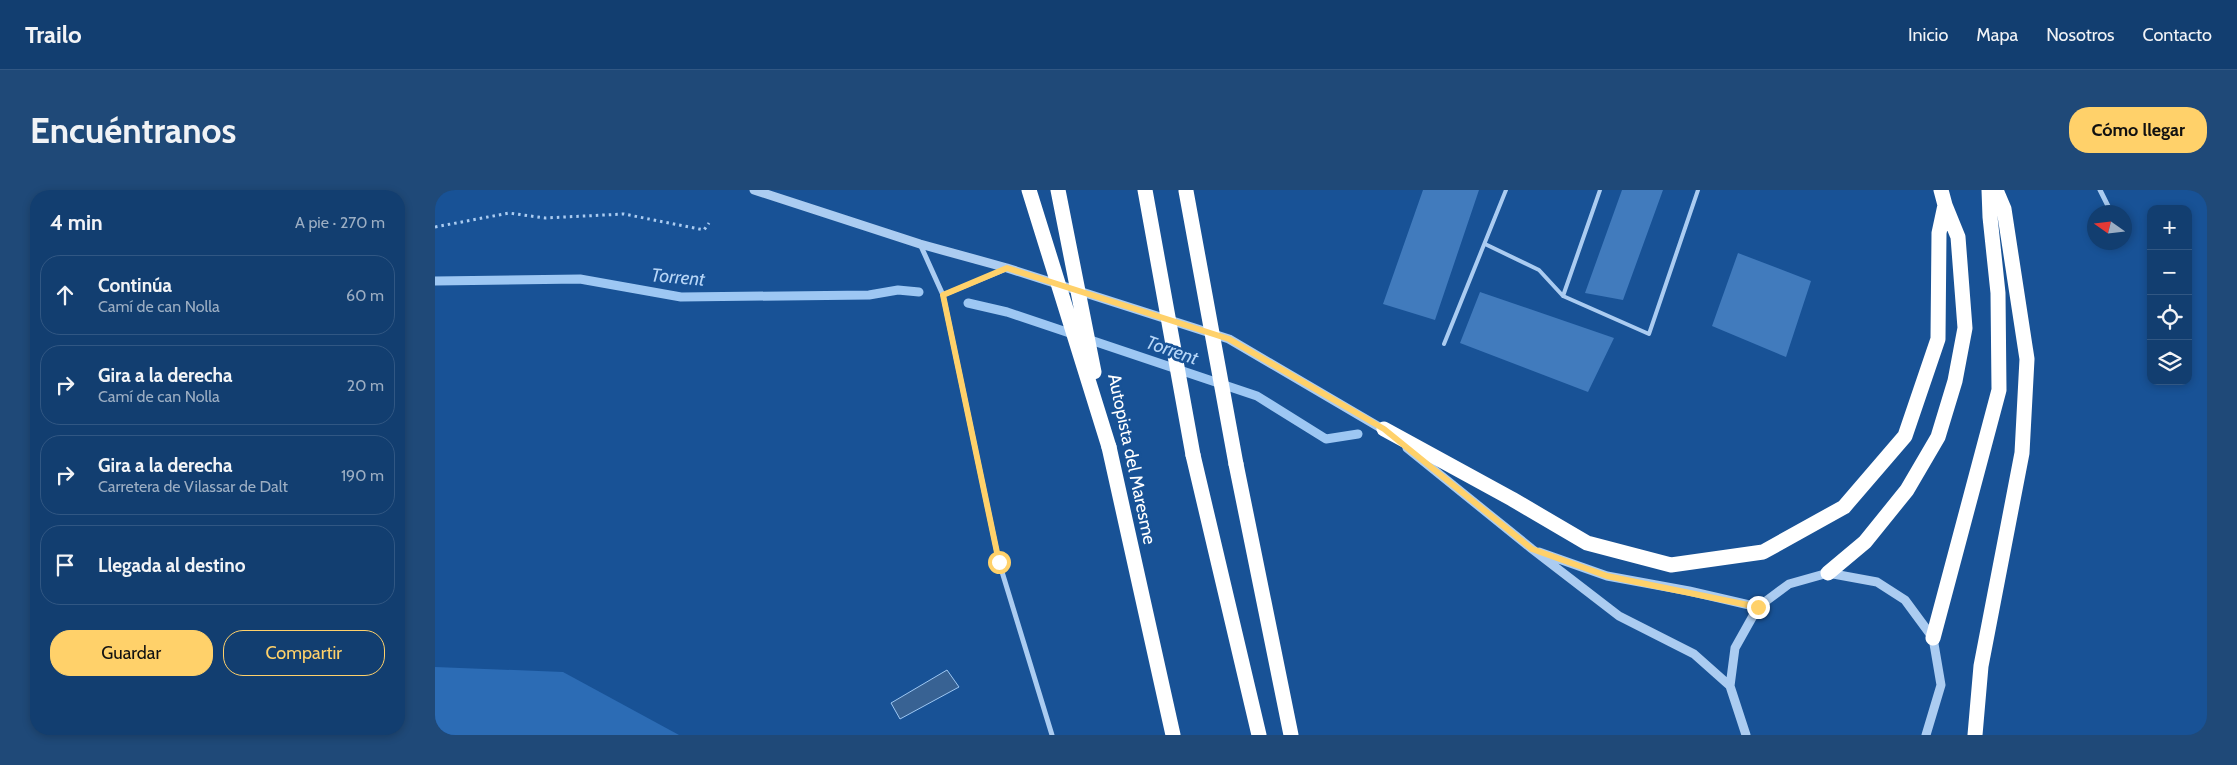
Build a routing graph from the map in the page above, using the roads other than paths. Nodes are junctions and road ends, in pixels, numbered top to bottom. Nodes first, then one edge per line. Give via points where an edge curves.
1 (754, 190) edge
2 (1029, 190) edge
3 (1058, 190) edge
4 (1145, 190) edge
5 (1506, 190) edge
6 (1600, 190) edge
7 (1698, 190) edge
8 (1989, 190) edge
9 (1996, 190) edge
10 (2100, 190) edge
11 (1186, 191) edge
12 (1943, 197) edge
13 (2108, 205) edge
14 (920, 244) junction
15 (1485, 244) junction
16 (1007, 268) junction
17 (943, 295) junction
18 (1563, 296) junction
19 (1444, 344) dead end
20 (1384, 429) junction
21 (1109, 447) junction
22 (1532, 549) junction
23 (1827, 573) junction
24 (1758, 607) junction
25 (1933, 638) junction
26 (1730, 686) junction
27 (1052, 735) edge
28 (1173, 735) edge
29 (1259, 735) edge
30 (1291, 735) edge
31 (1746, 735) edge
32 (1926, 735) edge
33 (1975, 735) edge

1 - 14 street
2 - 21 highway, bridge
3 - 21 highway, Autopista del Maresme, bridge
4 - 29 highway, bridge via 1193,455
5 - 15 lane
6 - 18 lane
7 - 18 lane via 1649,334
8 - 25 highway via 1998,293 1999,390
9 - 33 highway via 2005,210 2027,359 2022,453 1981,666
10 - 13 street
11 - 30 highway, bridge via 1236,464
12 - 20 highway via 1939,233 1938,339 1905,436 1844,507 1763,552 1671,565 1587,543
12 - 23 highway via 1958,237 1965,328 1955,381 1938,437 1907,490 1865,542
14 - 16 street
14 - 17 street
15 - 18 lane via 1539,270
15 - 19 lane
16 - 17 street
16 - 20 street via 1229,339
17 - 27 street via 999,562
20 - 22 street
21 - 28 highway, Autopista del Maresme
22 - 24 street via 1607,576
22 - 26 street via 1619,616 1694,654
23 - 24 street via 1789,584
23 - 25 street via 1884,586 1905,600
24 - 26 street via 1735,648
25 - 32 street via 1941,685
26 - 31 street

